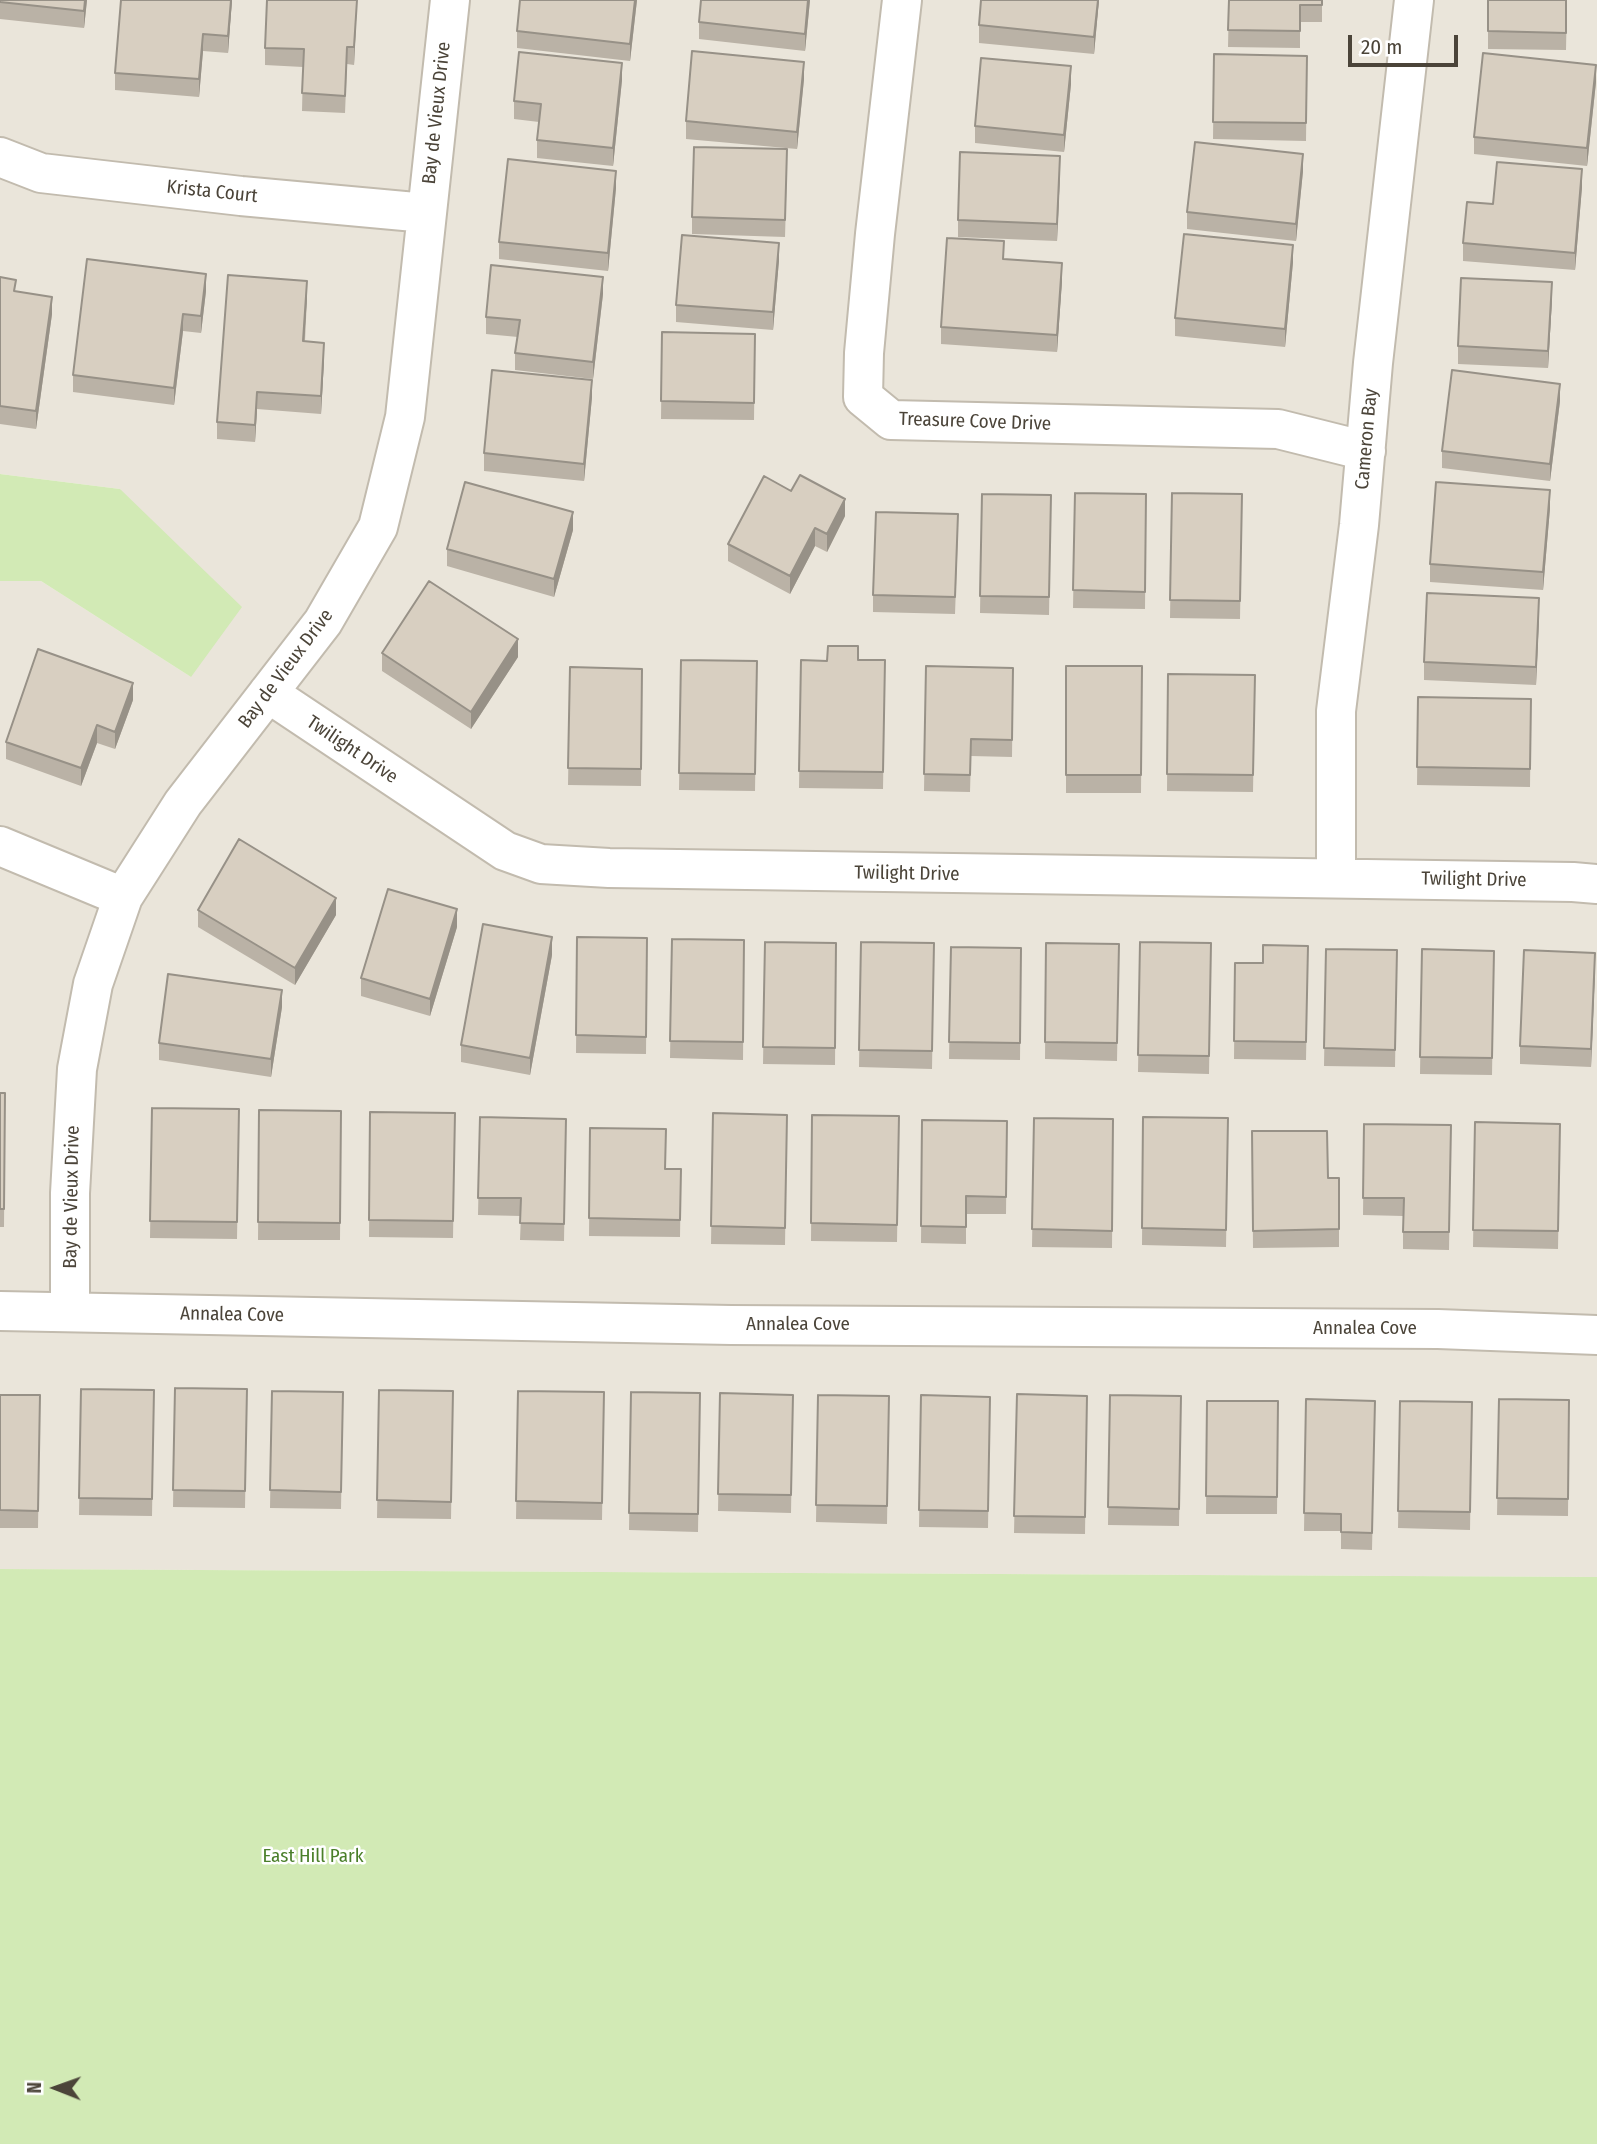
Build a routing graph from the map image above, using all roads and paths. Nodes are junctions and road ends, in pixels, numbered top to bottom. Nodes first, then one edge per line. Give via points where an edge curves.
1 (450, 0) edge
2 (902, 0) edge
3 (1414, 0) edge
4 (0, 157) edge
5 (426, 213) junction
6 (1366, 450) junction
7 (268, 693) junction
8 (0, 846) edge
9 (1336, 878) junction
10 (1597, 884) edge
11 (122, 897) junction
12 (0, 1311) edge
13 (70, 1311) junction
14 (1597, 1335) edge

1 - 5 street, Bay de Vieux Drive
2 - 6 street, Treasure Cove Drive via 875,234 863,397 891,420 1278,429
3 - 6 street, Cameron Bay
4 - 5 street, Krista Court via 41,173
5 - 7 street, Bay de Vieux Drive via 405,417 378,527 323,622
6 - 9 street, Cameron Bay via 1336,712
7 - 9 street, Twilight Drive via 505,850 541,864
7 - 11 street, Bay de Vieux Drive via 183,803
8 - 11 street
9 - 10 street, Twilight Drive
11 - 13 street, Bay de Vieux Drive via 93,984 77,1069
12 - 13 street, Annalea Cove
13 - 14 street, Annalea Cove

